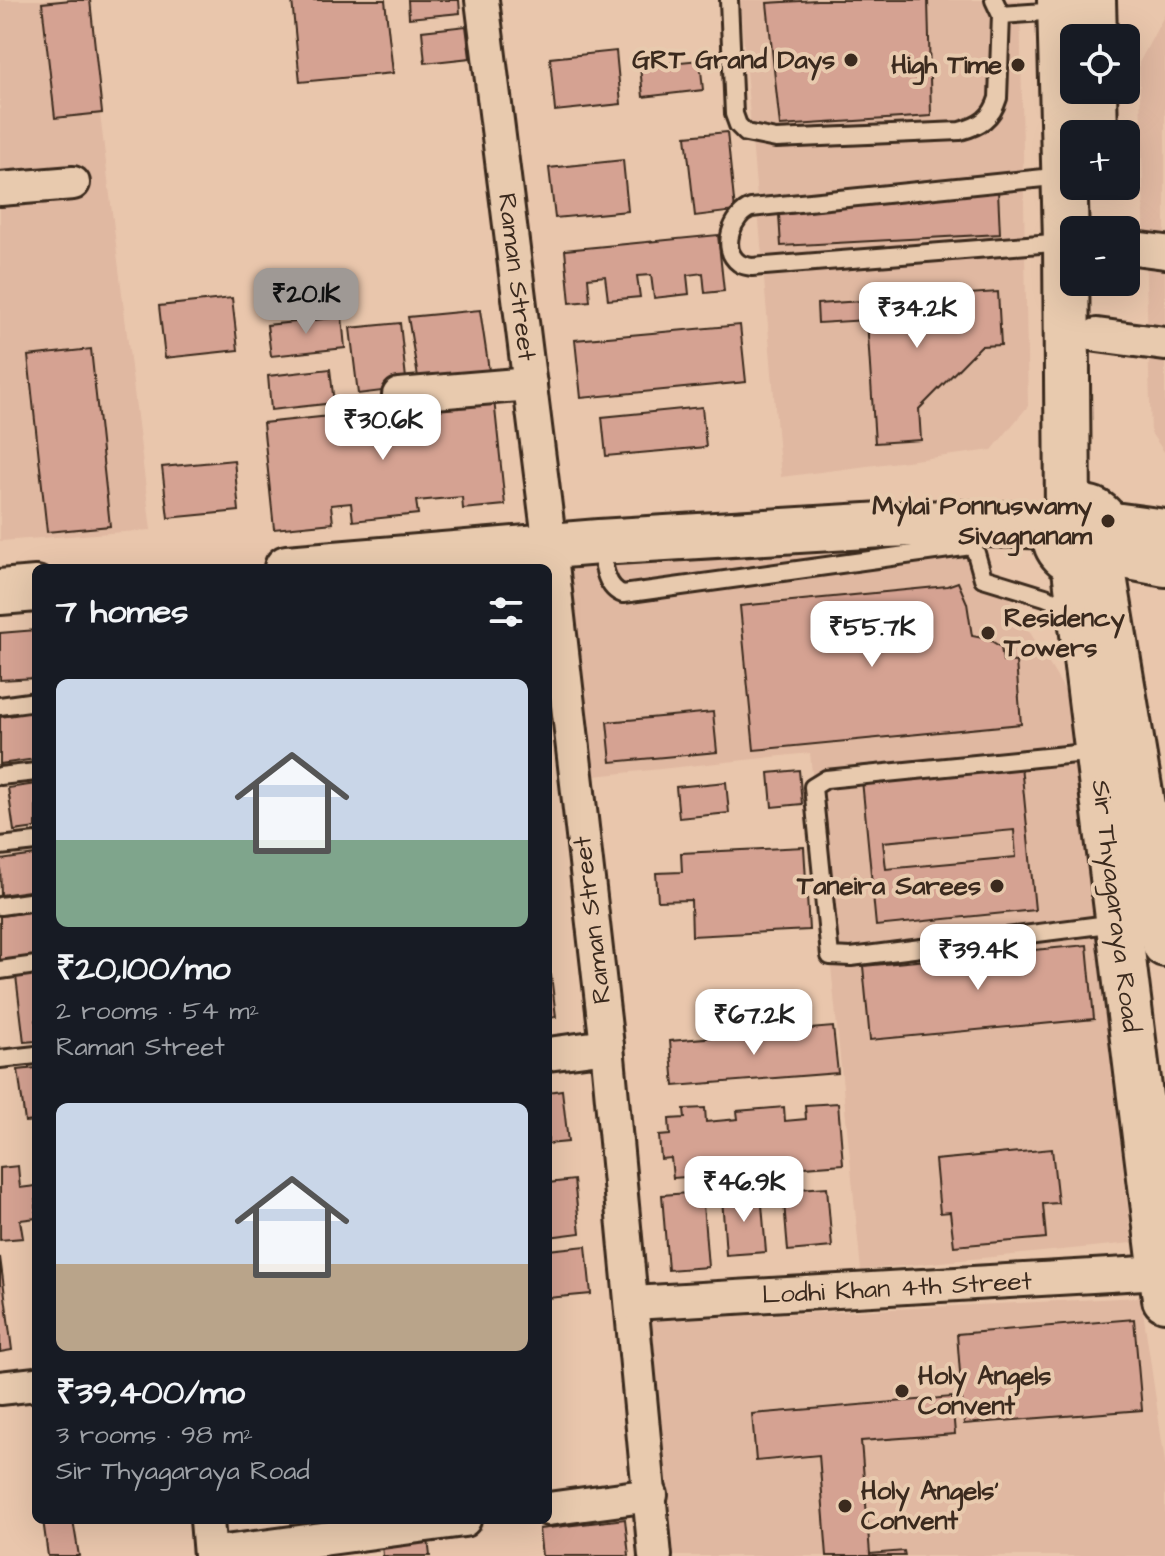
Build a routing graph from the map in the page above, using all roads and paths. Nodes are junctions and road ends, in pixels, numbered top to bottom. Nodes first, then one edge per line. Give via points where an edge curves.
1 (482, 0) edge
2 (729, 0) edge
3 (1071, 4) edge
4 (998, 8) edge
5 (1085, 24) edge
6 (1077, 120) edge
7 (73, 183) dead end
8 (1060, 183) edge
9 (0, 189) edge
10 (1060, 238) edge
11 (1140, 249) edge
12 (1165, 252) edge
13 (1082, 296) edge
14 (1097, 296) edge
15 (1097, 335) junction
16 (1165, 344) edge
17 (530, 384) junction
18 (399, 395) dead end
19 (1165, 532) edge
20 (1087, 535) junction
21 (599, 542) junction
22 (550, 547) junction
23 (337, 564) edge
24 (552, 564) edge
25 (1165, 564) edge
26 (552, 565) edge
27 (32, 589) edge
28 (0, 592) edge
29 (1079, 610) junction
30 (32, 702) edge
31 (0, 706) edge
32 (1097, 752) junction
33 (32, 772) edge
34 (0, 776) edge
35 (32, 842) edge
36 (0, 846) edge
37 (32, 902) edge
38 (0, 906) edge
39 (1118, 923) junction
40 (1165, 944) edge
41 (32, 966) edge
42 (0, 970) edge
43 (607, 1046) junction
44 (552, 1053) edge
45 (32, 1055) edge
46 (0, 1059) edge
47 (1163, 1286) edge
48 (633, 1303) junction
49 (32, 1384) edge
50 (0, 1388) edge
51 (651, 1495) junction
52 (552, 1508) edge
53 (207, 1524) edge
54 (435, 1524) edge
55 (210, 1555) edge
56 (655, 1556) edge

1 - 17 street, Raman Street
2 - 4 lane via 734,114 746,133 776,139 975,127 995,111 998,98
3 - 4 lane
3 - 5 main road
3 - 6 main road, Sir Thyagaraya Road
7 - 9 street
8 - 10 lane via 751,208 741,212 730,235 731,252 739,263 752,267
11 - 12 street
13 - 20 main road, Sir Thyagaraya Road
14 - 15 main road, Sir Thyagaraya Road
15 - 16 street
15 - 20 main road, Sir Thyagaraya Road
17 - 18 street
17 - 22 street, Raman Street
19 - 20 main road
20 - 21 main road via 962,523
20 - 25 main road
20 - 29 main road, Sir Thyagaraya Road
20 - 40 main road, Sir Thyagaraya Road
21 - 22 main road
21 - 29 lane via 607,577 623,594 971,546 983,578
22 - 23 main road
22 - 24 street, Raman Street
26 - 43 street, Raman Street
27 - 28 main road
29 - 32 main road, Sir Thyagaraya Road
30 - 31 lane
32 - 39 main road, Sir Thyagaraya Road
32 - 39 lane via 826,779 813,787 830,956
33 - 34 lane
35 - 36 lane
37 - 38 lane
39 - 47 main road, Sir Thyagaraya Road
41 - 42 lane
43 - 44 street
43 - 48 street, Raman Street
45 - 46 lane
47 - 48 street, Lodhi Khan 4th Street
48 - 51 street, Raman Street
49 - 50 street
51 - 52 street
51 - 56 street, Raman Street
53 - 55 street
54 - 55 street

